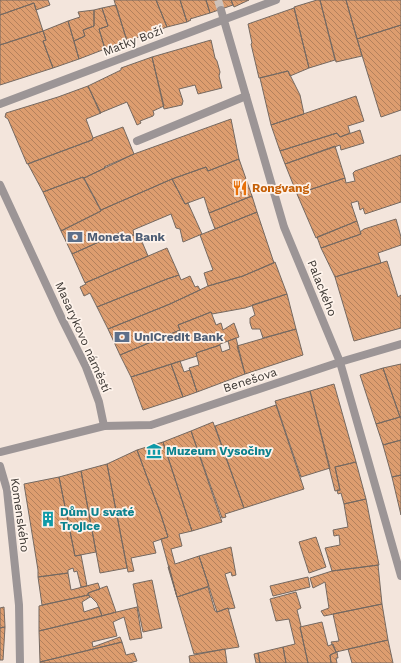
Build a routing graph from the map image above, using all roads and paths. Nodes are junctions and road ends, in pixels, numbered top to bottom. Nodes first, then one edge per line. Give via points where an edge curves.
1 (276, 0) edge
2 (221, 10) tunnel mouth
3 (224, 19) junction
4 (246, 96) junction
5 (0, 104) edge
6 (137, 141) dead end
7 (0, 185) edge
8 (401, 344) edge
9 (340, 362) junction
10 (104, 426) junction
11 (0, 452) edge
12 (0, 466) edge
13 (401, 576) edge
14 (20, 663) edge

1 - 3 street, Matky Boží
2 - 3 street, Palackého
3 - 4 street, Palackého
3 - 5 street, Matky Boží
4 - 6 street
4 - 9 street, Palackého via 284,227
7 - 10 street, Masarykovo náměstí via 86,367 99,402
8 - 9 street, Benešova
9 - 10 street, Benešova via 151,425
9 - 13 street, Palackého
10 - 11 street
12 - 14 street, Komenského via 7,490 19,605

